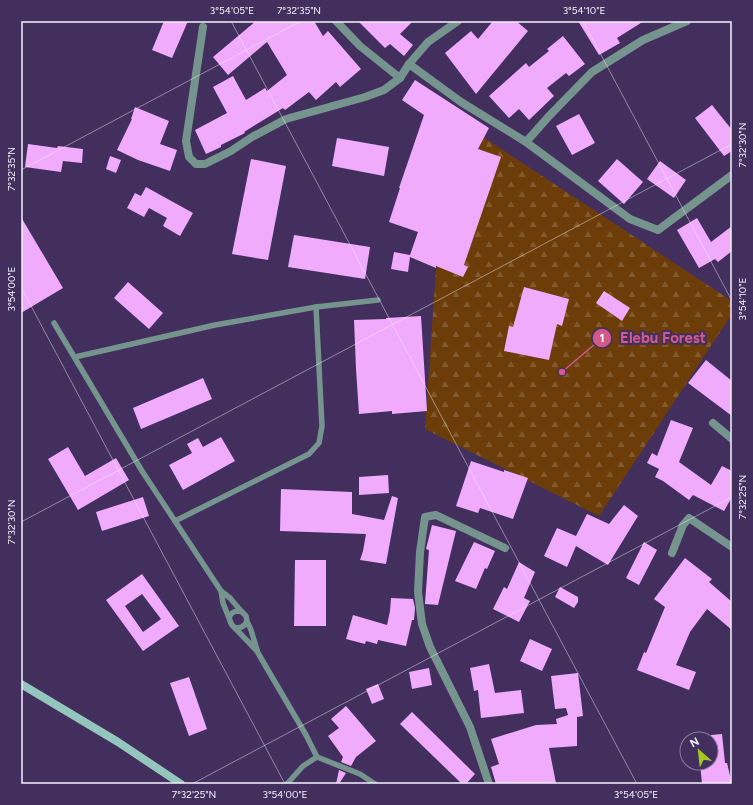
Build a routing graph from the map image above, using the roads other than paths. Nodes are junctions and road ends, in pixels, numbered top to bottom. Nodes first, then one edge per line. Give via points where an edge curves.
1 (336, 21) edge
2 (458, 21) edge
3 (687, 21) edge
4 (203, 27) dead end
5 (409, 64) junction
6 (400, 78) junction
7 (526, 142) junction
8 (732, 176) edge
9 (378, 300) dead end
10 (316, 307) junction
11 (54, 323) dead end
12 (75, 358) junction
13 (713, 423) dead end
14 (732, 439) edge
15 (175, 521) junction
16 (732, 546) edge
17 (505, 548) dead end
18 (672, 553) dead end
19 (221, 591) junction
20 (241, 611) junction
21 (229, 618) junction
22 (246, 621) junction
23 (235, 628) junction
24 (258, 653) junction
25 (22, 686) edge
26 (317, 757) junction
27 (181, 784) edge
28 (287, 784) edge
29 (376, 784) edge
30 (489, 784) edge

1 - 6 street via 360,46
2 - 5 street via 428,42
3 - 7 street via 643,40 592,72
4 - 6 street via 186,141 189,157 196,164 205,164 286,119 365,97 384,90
5 - 6 street
5 - 7 street via 461,102
7 - 8 street via 630,220 658,230
9 - 10 lane
10 - 12 lane via 215,325
10 - 15 lane via 322,426 320,442 309,454
11 - 12 lane
12 - 15 lane
13 - 14 street
15 - 19 lane
16 - 18 street via 689,518 683,525
17 - 30 street via 436,515 425,517 418,592 422,624 430,647 470,727
19 - 20 lane
19 - 21 lane
20 - 21 lane via 231,614
20 - 22 lane via 246,616
21 - 23 lane
22 - 23 lane via 241,628
22 - 24 lane
23 - 24 lane
24 - 26 lane
25 - 27 main road via 118,742
26 - 28 lane via 303,766
26 - 29 lane via 360,774

